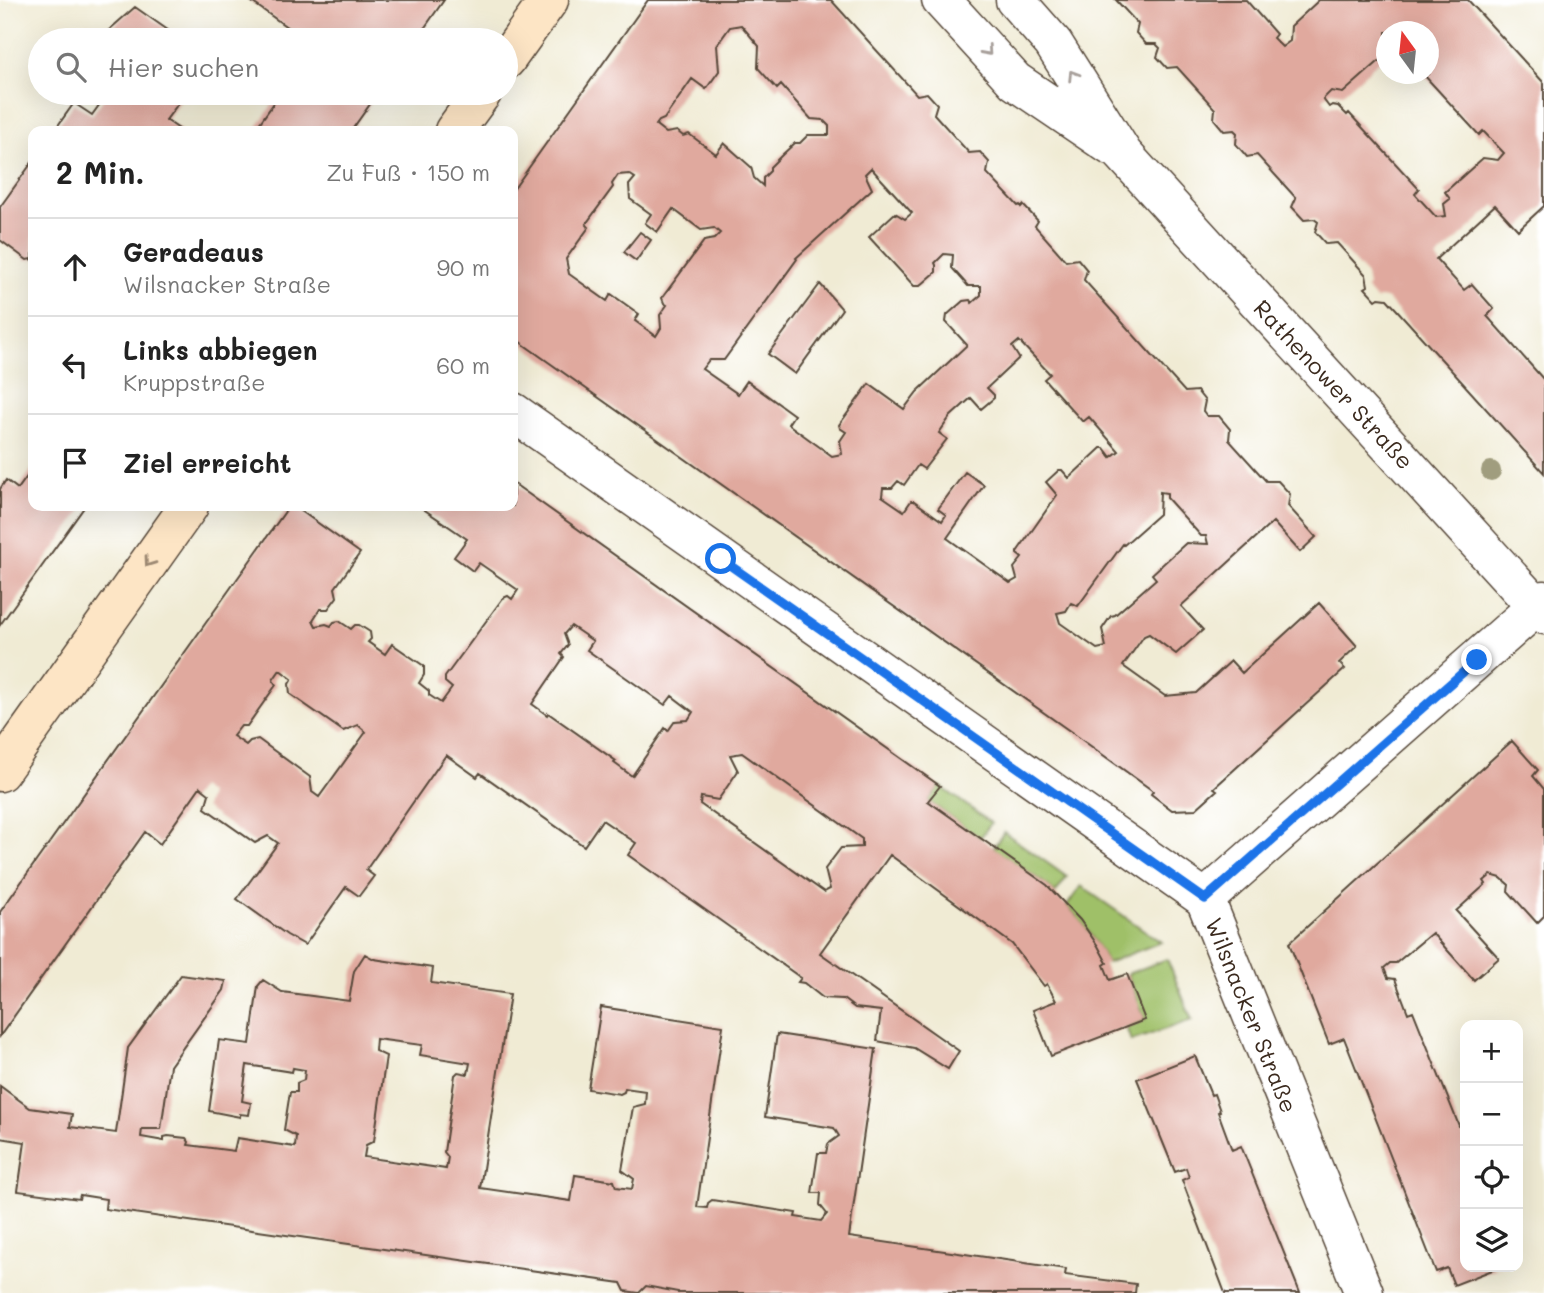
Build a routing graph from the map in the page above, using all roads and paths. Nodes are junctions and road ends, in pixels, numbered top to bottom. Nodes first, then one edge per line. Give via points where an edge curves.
1 (549, 0) edge
2 (941, 0) edge
3 (1015, 0) edge
4 (518, 43) edge
5 (473, 105) edge
6 (458, 126) edge
7 (1123, 154) junction
8 (518, 416) edge
9 (184, 511) edge
10 (1542, 607) edge
11 (0, 772) edge
12 (1205, 899) junction
13 (1364, 1293) edge

1 - 4 main road
2 -> 7 street, Rathenower Straße via 1015,81
7 -> 3 street, Rathenower Straße via 1053,43
5 - 6 main road
7 - 10 street, Rathenower Straße
8 - 12 street, Wilsnacker Straße
9 -> 11 main road
10 - 12 street
12 - 13 street, Wilsnacker Straße

